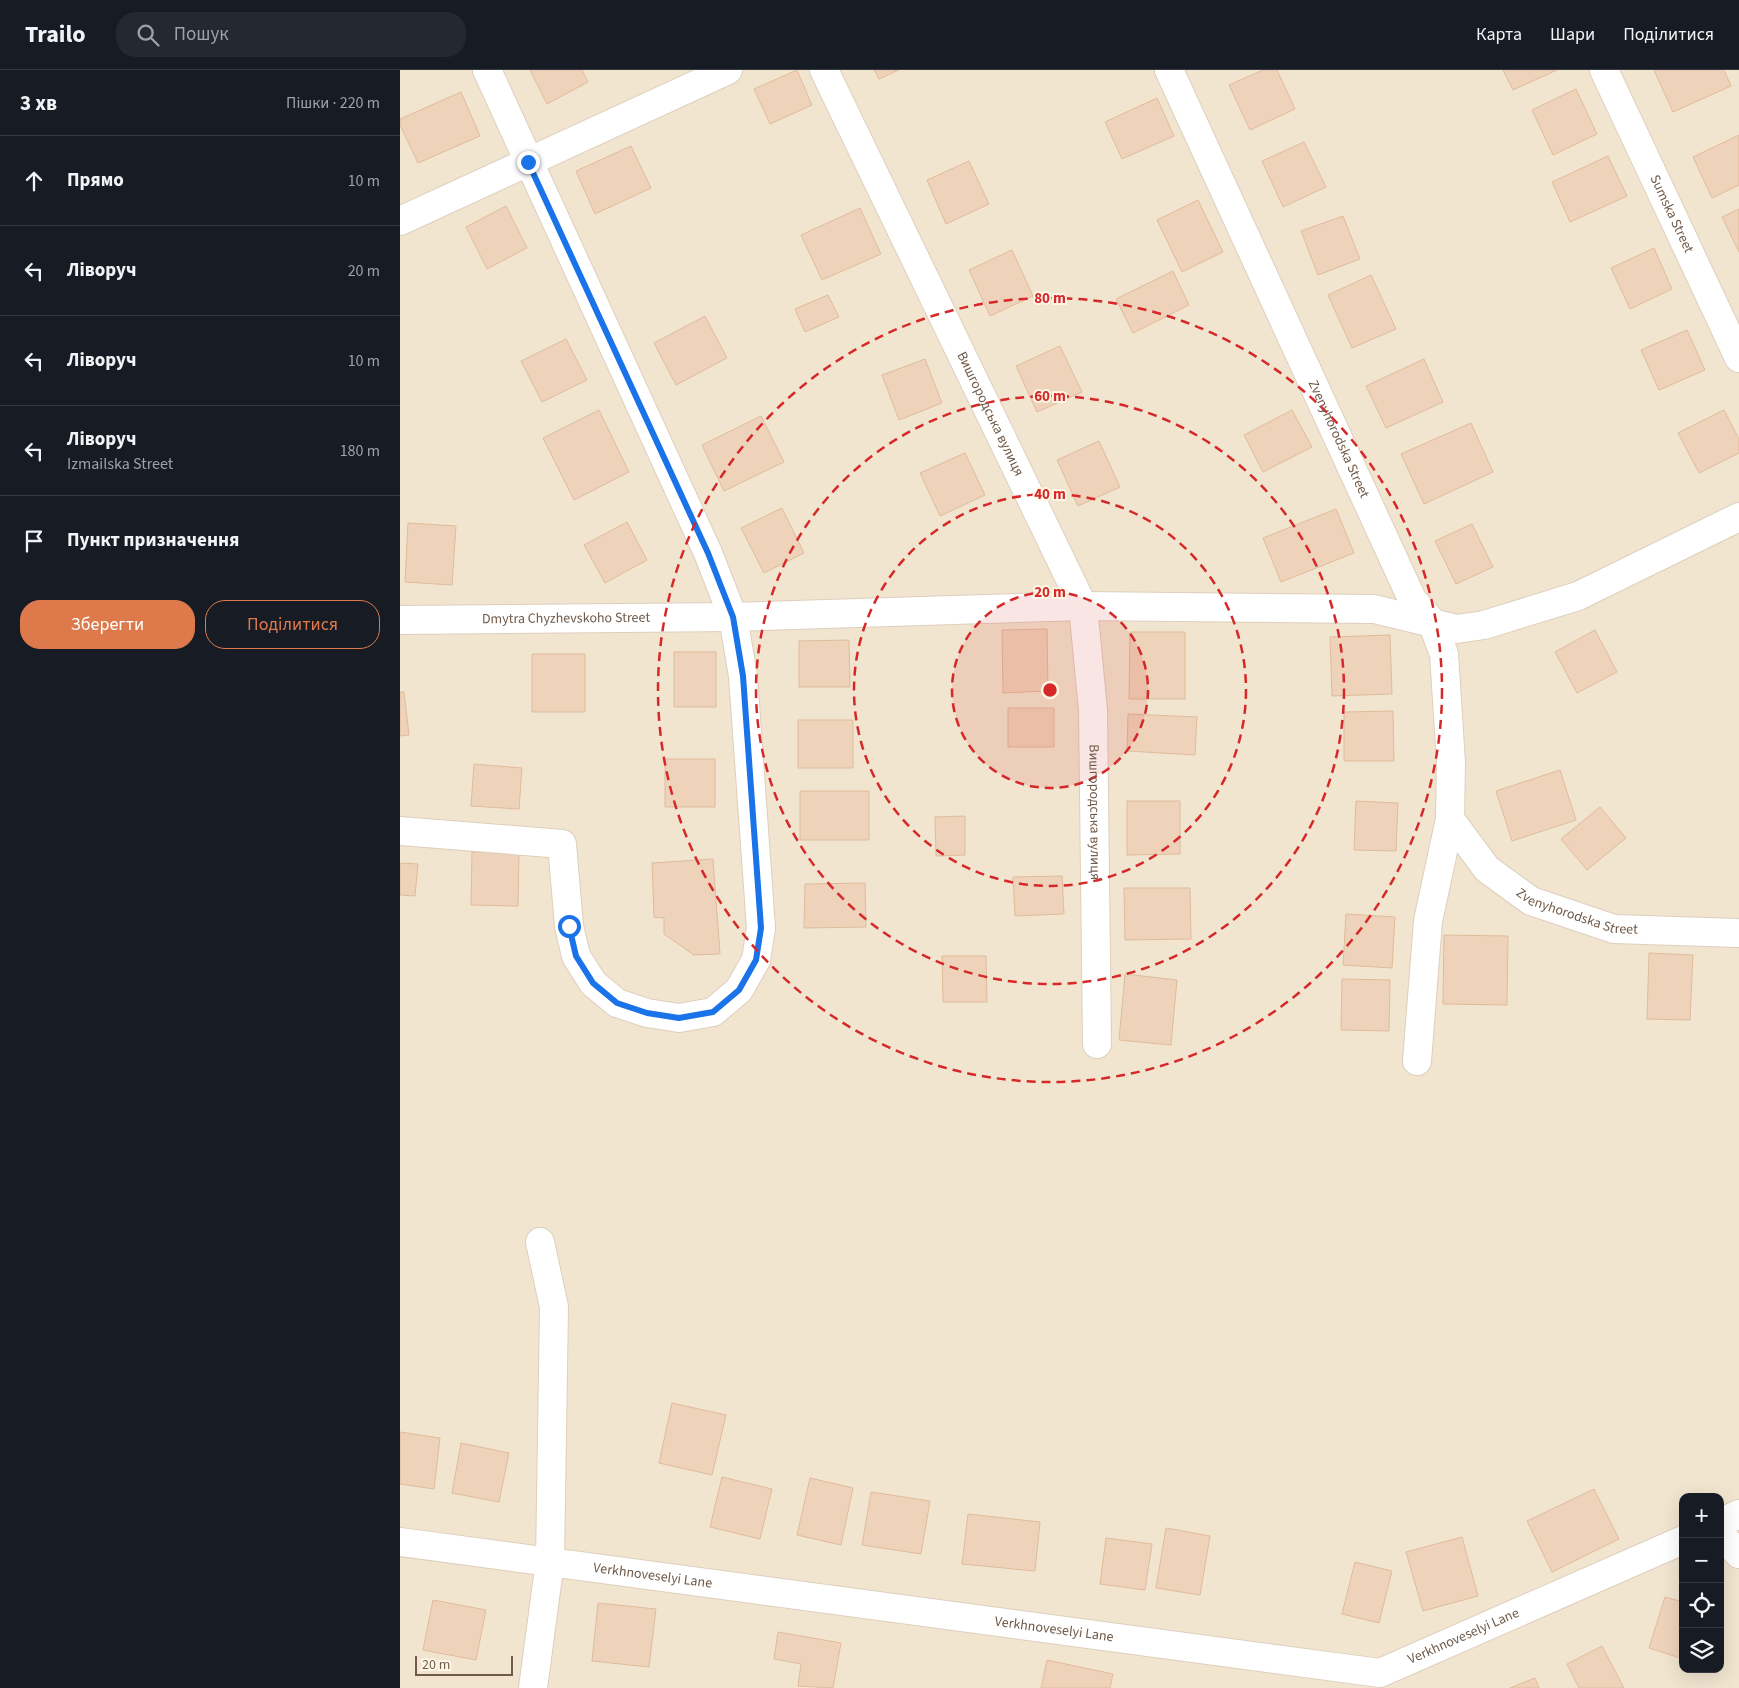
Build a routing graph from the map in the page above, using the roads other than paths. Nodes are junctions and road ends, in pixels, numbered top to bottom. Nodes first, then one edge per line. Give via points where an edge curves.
1 (487, 70) edge
2 (728, 70) edge
3 (824, 70) edge
4 (1169, 70) edge
5 (1604, 70) edge
6 (528, 162) junction
7 (400, 221) edge
8 (1739, 358) edge
9 (1739, 517) edge
10 (1083, 606) junction
11 (733, 617) junction
12 (400, 620) edge
13 (1432, 622) junction
14 (1450, 819) junction
15 (400, 831) edge
16 (1737, 933) dead end
17 (1097, 1044) dead end
18 (1417, 1061) dead end
19 (540, 1242) dead end
20 (1739, 1514) edge
21 (1724, 1521) edge
22 (1724, 1538) edge
23 (400, 1542) edge
24 (1679, 1542) edge
25 (1739, 1554) edge
26 (550, 1561) junction
27 (533, 1688) edge

1 - 6 street
2 - 6 street
3 - 10 street, Вишгородська вулиця
4 - 13 street, Zvenyhorodska Street via 1412,599
5 - 8 street, Sumska Street
6 - 7 street
6 - 11 street via 704,544
9 - 13 street, Dmytra Chyzhevskoho Street via 1578,596 1484,625 1457,629
10 - 11 street, Dmytra Chyzhevskoho Street
10 - 13 street, Dmytra Chyzhevskoho Street via 1374,609
10 - 17 street, Вишгородська вулиця via 1093,710
11 - 12 street, Dmytra Chyzhevskoho Street
11 - 15 street via 743,676 761,928 756,960 739,990 713,1012 679,1018 647,1013 617,1003 593,983 576,956 569,926 562,844
13 - 14 street, Zvenyhorodska Street via 1444,654 1451,763
14 - 16 street, Zvenyhorodska Street via 1487,869 1531,901 1614,929
14 - 18 street, Zvenyhorodska Street via 1428,920
19 - 26 street via 554,1307
20 - 21 street
22 - 25 street
23 - 26 street, Verkhnoveselyi Lane
24 - 26 street, Verkhnoveselyi Lane via 1380,1673
26 - 27 street

